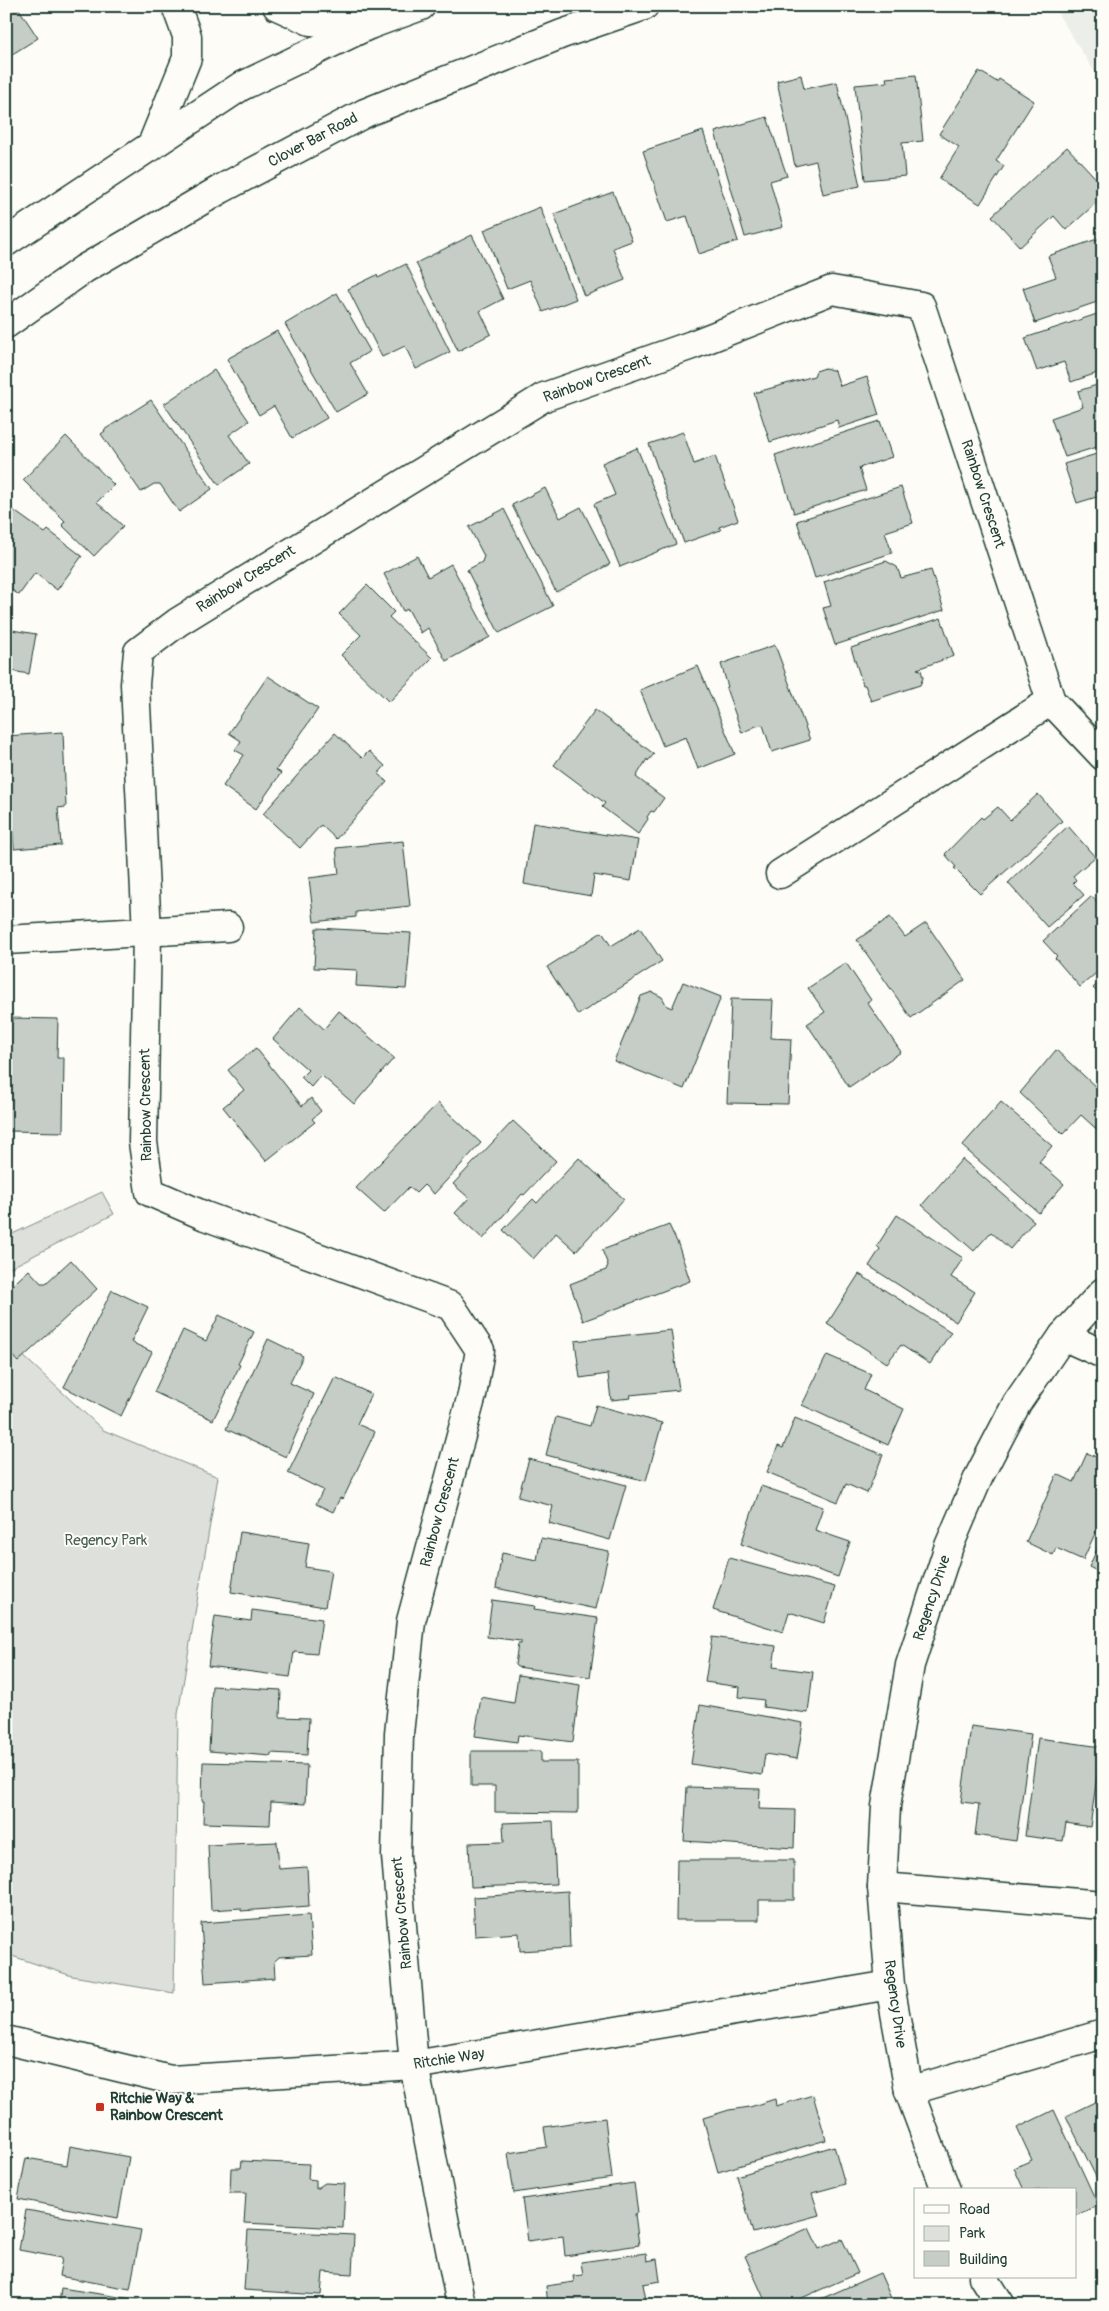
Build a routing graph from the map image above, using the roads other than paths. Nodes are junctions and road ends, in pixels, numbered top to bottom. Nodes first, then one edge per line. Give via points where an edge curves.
1 (176, 6) edge
2 (276, 6) edge
3 (420, 6) edge
4 (644, 6) edge
5 (369, 25) junction
6 (151, 146) junction
7 (6, 242) edge
8 (6, 324) edge
9 (1051, 701) junction
10 (1103, 756) edge
11 (780, 874) dead end
12 (228, 928) dead end
13 (147, 933) junction
14 (6, 940) edge
15 (1103, 1292) edge
16 (1063, 1336) junction
17 (1103, 1354) edge
18 (882, 1887) junction
19 (1103, 1905) edge
20 (890, 1985) junction
21 (1103, 2034) edge
22 (6, 2040) edge
23 (414, 2065) junction
24 (909, 2091) junction
25 (945, 2188) edge
26 (984, 2278) edge
27 (461, 2305) edge
28 (1000, 2305) edge

1 - 6 street via 187,36 187,58
2 - 5 street via 310,22
3 - 5 street
4 - 8 street, Clover Bar Road via 562,34 365,113 221,190 84,269
5 - 6 street via 240,87
6 - 7 street
9 - 10 street, Rainbow Crescent
9 - 11 street
9 - 13 street, Rainbow Crescent via 921,306 832,290 692,345 544,397 178,622 138,652 135,684
12 - 13 street
13 - 14 street
13 - 23 street, Rainbow Crescent via 143,1142 150,1192 205,1216 451,1306 480,1350 472,1395 411,1621 399,1734 396,1856
15 - 16 street, Regency Drive
16 - 17 street
16 - 18 street, Regency Drive via 1017,1403 979,1476 949,1546 910,1665 886,1806
18 - 19 street
18 - 20 street, Regency Drive
20 - 23 street, Ritchie Way
20 - 24 street, Regency Drive
21 - 24 street
22 - 23 street, Ritchie Way via 171,2080
23 - 27 street, Rainbow Crescent
24 - 25 street, Regency Drive
26 - 28 street

